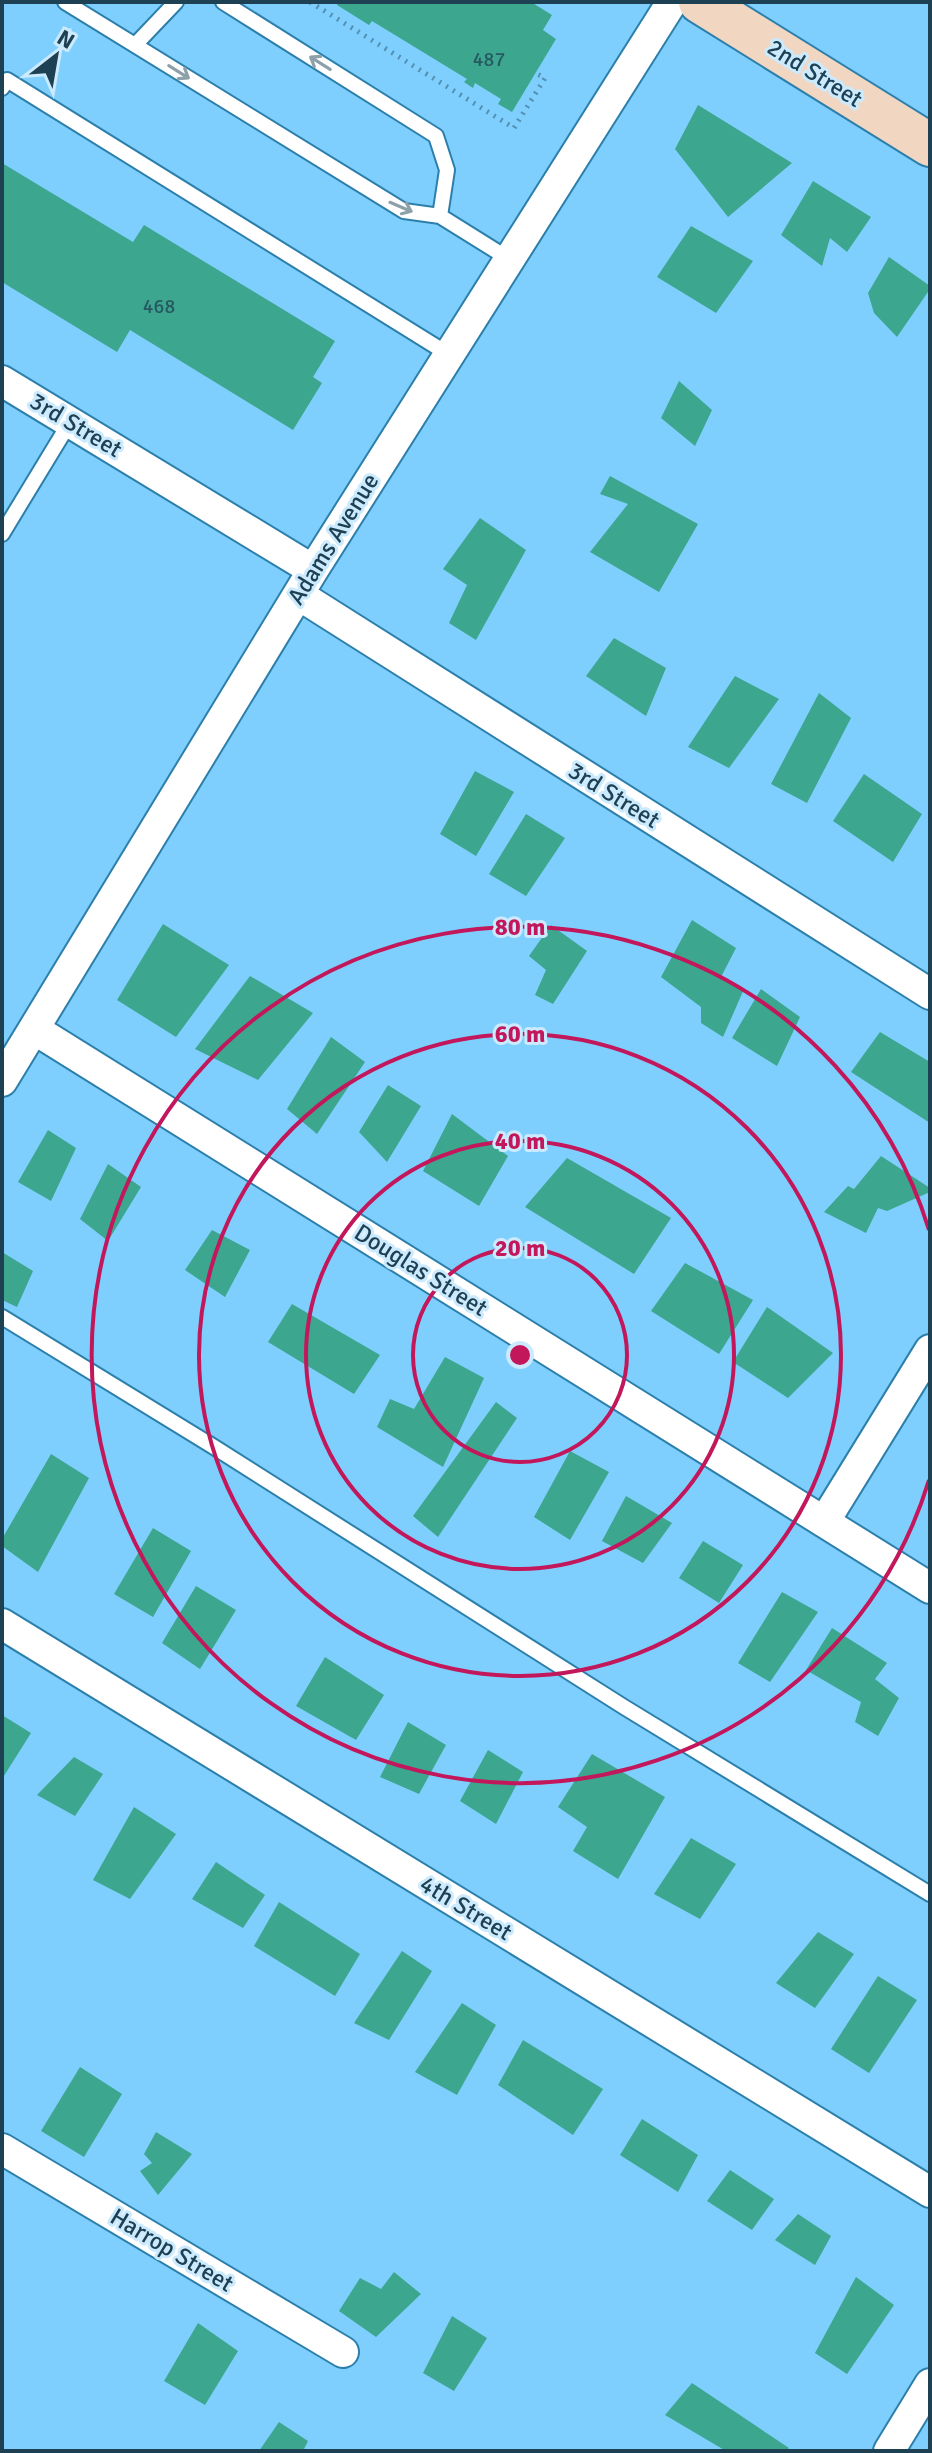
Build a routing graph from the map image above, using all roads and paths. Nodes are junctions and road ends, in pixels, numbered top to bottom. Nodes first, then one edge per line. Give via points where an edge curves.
1 (65, 2) edge
2 (176, 2) edge
3 (223, 2) edge
4 (310, 2) edge
5 (672, 2) edge
6 (700, 2) edge
7 (135, 45) junction
8 (537, 74) dead end
9 (2, 88) edge
10 (930, 145) edge
11 (440, 216) junction
12 (509, 259) junction
13 (448, 354) junction
14 (2, 381) edge
15 (70, 422) junction
16 (2, 534) edge
17 (306, 582) junction
18 (930, 994) edge
19 (34, 1029) junction
20 (2, 1081) edge
21 (2, 1317) edge
22 (930, 1350) edge
23 (824, 1522) junction
24 (930, 1588) edge
25 (2, 1624) edge
26 (930, 1894) edge
27 (2, 2149) edge
28 (930, 2192) edge
29 (343, 2352) dead end
30 (930, 2384) edge
31 (889, 2451) edge

1 - 7 lane
2 - 7 lane
11 -> 3 lane via 447,170 436,136
4 - 8 path via 514,128 545,78
5 - 12 street, Adams Avenue
6 - 10 main road, 2nd Street
7 -> 11 lane via 404,211
9 - 13 lane via 7,80
11 - 12 lane
12 - 13 street, Adams Avenue
13 - 17 street, Adams Avenue
14 - 15 street, 3rd Street
15 - 16 lane
15 - 17 street, 3rd Street
17 - 18 street, 3rd Street
17 - 19 street, Adams Avenue
19 - 20 street, Adams Avenue
19 - 23 street, Douglas Street
21 - 26 lane
22 - 23 street
23 - 24 street, Douglas Street
25 - 28 street, 4th Street
27 - 29 street, Harrop Street
30 - 31 street

